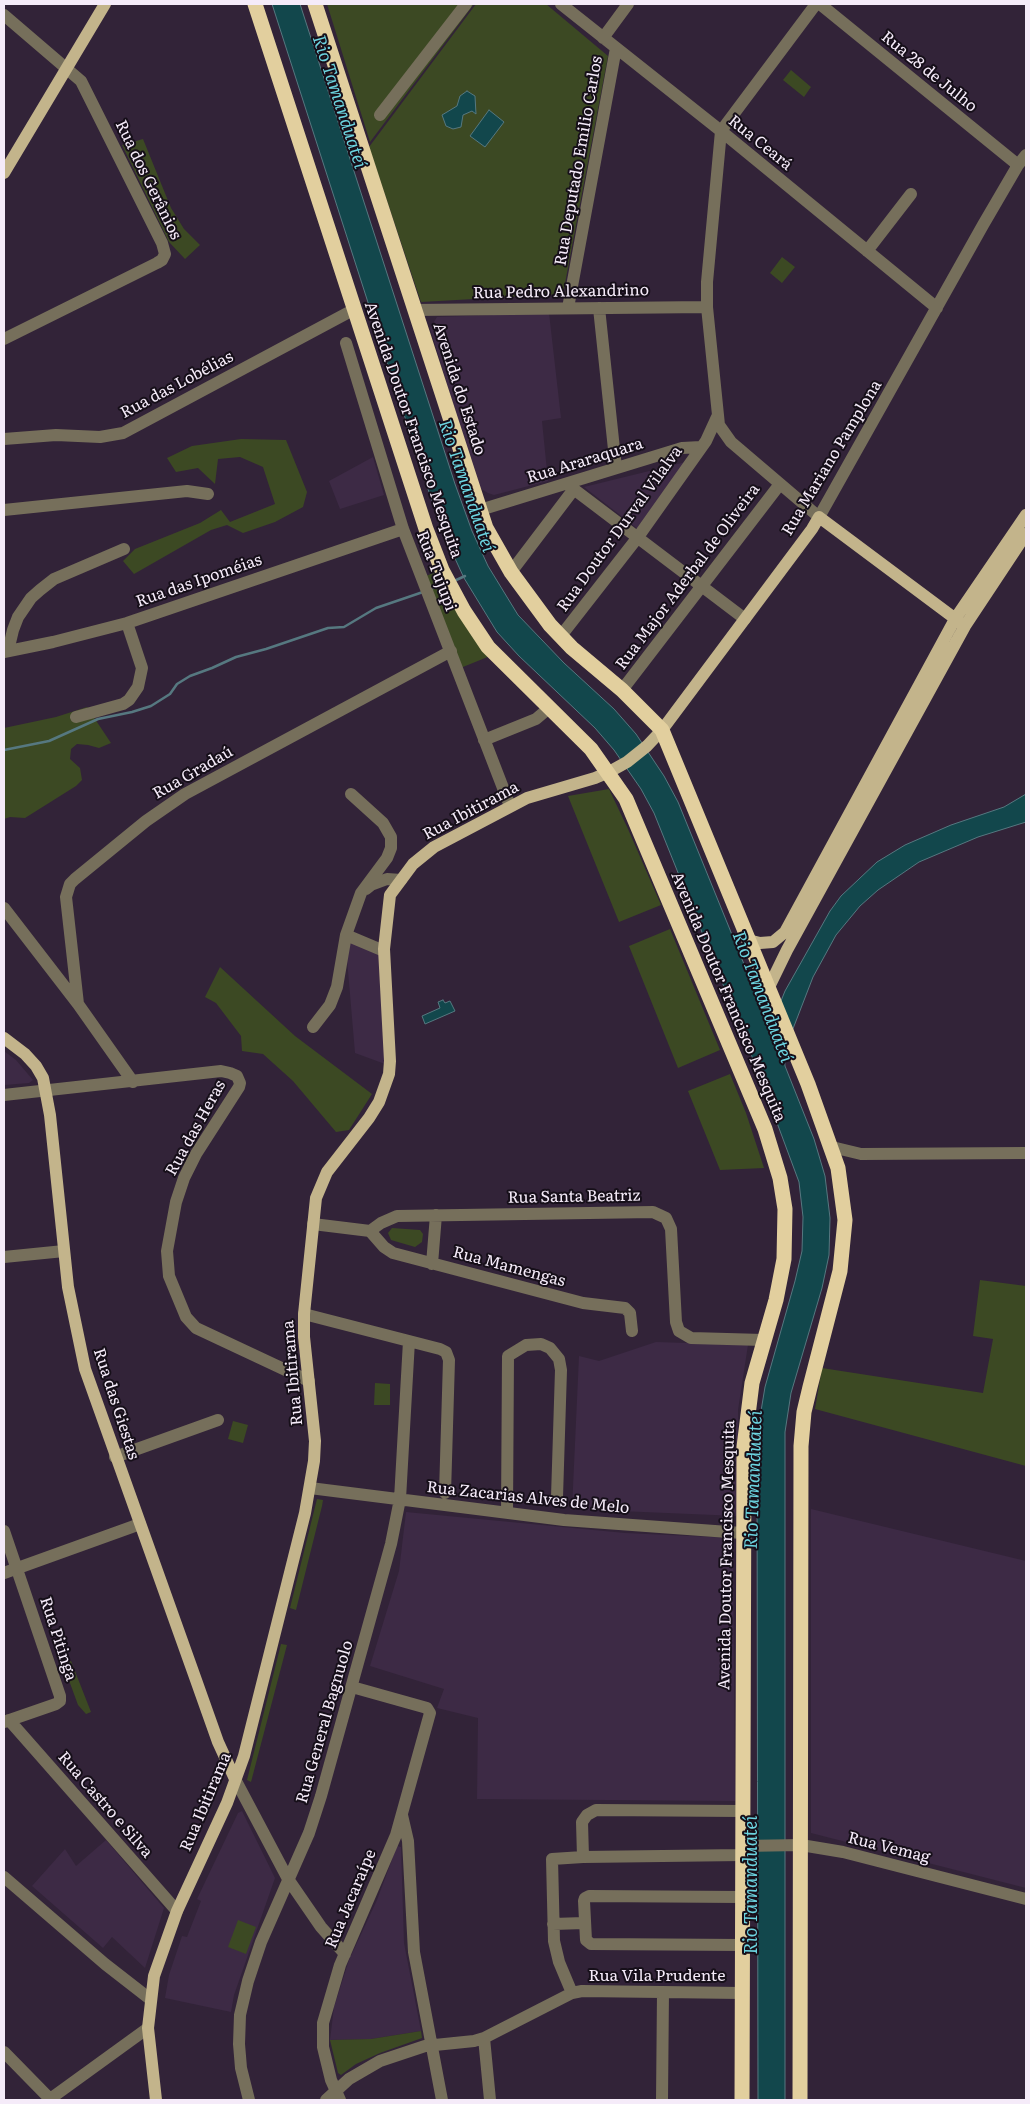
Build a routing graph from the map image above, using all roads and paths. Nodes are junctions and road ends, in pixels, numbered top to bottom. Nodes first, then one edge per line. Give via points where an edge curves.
1 (105, 4) edge
2 (254, 4) edge
3 (315, 4) edge
4 (466, 4) edge
5 (560, 4) edge
6 (628, 4) edge
7 (816, 4) edge
8 (820, 4) edge
9 (4, 15) edge
10 (603, 38) junction
11 (616, 48) junction
12 (66, 67) junction
13 (380, 115) dead end
14 (721, 131) junction
15 (1022, 160) edge
16 (4, 173) edge
17 (911, 194) dead end
18 (867, 251) junction
19 (707, 307) junction
20 (568, 308) junction
21 (599, 308) junction
22 (938, 308) junction
23 (353, 310) junction
24 (414, 310) junction
25 (4, 339) edge
26 (346, 343) dead end
27 (717, 417) junction
28 (724, 435) junction
29 (4, 439) edge
30 (704, 444) junction
31 (616, 468) junction
32 (780, 484) junction
33 (571, 486) junction
34 (208, 494) dead end
35 (4, 510) edge
36 (480, 510) junction
37 (1026, 515) edge
38 (819, 517) junction
39 (402, 529) junction
40 (1026, 534) edge
41 (638, 538) junction
42 (124, 549) dead end
43 (511, 572) junction
44 (702, 587) junction
45 (744, 619) junction
46 (127, 623) junction
47 (960, 623) junction
48 (560, 637) junction
49 (6, 651) edge
50 (451, 651) junction
51 (622, 690) junction
52 (549, 708) junction
53 (76, 717) dead end
54 (657, 735) junction
55 (484, 740) junction
56 (613, 770) junction
57 (351, 794) dead end
58 (510, 806) junction
59 (401, 880) junction
60 (361, 893) junction
61 (4, 908) edge
62 (346, 935) junction
63 (748, 940) junction
64 (384, 951) junction
65 (768, 989) junction
66 (78, 1004) junction
67 (313, 1027) dead end
68 (4, 1038) edge
69 (133, 1082) junction
70 (46, 1091) junction
71 (4, 1095) edge
72 (832, 1147) junction
73 (1026, 1153) edge
74 (861, 1154) junction
75 (838, 1168) junction
76 (436, 1215) junction
77 (314, 1224) junction
78 (370, 1231) junction
79 (64, 1251) junction
80 (4, 1257) edge
81 (432, 1264) junction
82 (304, 1314) junction
83 (632, 1331) dead end
84 (763, 1340) junction
85 (408, 1341) junction
86 (309, 1382) junction
87 (218, 1420) dead end
88 (115, 1457) junction
89 (310, 1488) junction
90 (445, 1493) dead end
91 (557, 1496) dead end
92 (400, 1499) junction
93 (507, 1513) junction
94 (140, 1524) junction
95 (4, 1531) edge
96 (742, 1533) junction
97 (18, 1568) junction
98 (4, 1573) edge
99 (352, 1687) junction
100 (6, 1722) edge
101 (235, 1779) junction
102 (742, 1811) junction
103 (402, 1815) junction
104 (795, 1845) junction
105 (746, 1849) junction
106 (584, 1857) junction
107 (4, 1877) edge
108 (288, 1879) junction
109 (741, 1897) junction
110 (1026, 1899) edge
111 (176, 1911) junction
112 (584, 1923) junction
113 (553, 1924) junction
114 (742, 1945) junction
115 (345, 1954) junction
116 (664, 1992) junction
117 (741, 1993) junction
118 (572, 1994) junction
119 (150, 1999) junction
120 (148, 2028) junction
121 (484, 2038) junction
122 (433, 2044) junction
123 (4, 2052) edge
124 (338, 2095) edge
125 (51, 2100) edge
126 (156, 2100) edge
127 (250, 2100) edge
128 (326, 2100) edge
129 (442, 2100) edge
130 (490, 2100) edge
131 (662, 2100) edge
132 (742, 2100) edge
133 (800, 2100) edge

1 - 12 main road
2 - 23 highway, Avenida Doutor Francisco Mesquita
3 - 24 highway, Avenida do Estado
4 - 13 street
5 - 10 street, Rua Ceará
6 - 10 street
7 - 14 street
8 - 15 street, Rua 28 de Julho
9 - 12 street, Rua dos Gerânios
10 - 11 street, Rua Ceará
11 - 14 street, Rua Ceará
11 - 20 street, Rua Deputado Emilio Carlos
12 - 16 main road
12 - 25 street, Rua dos Gerânios via 81,80 162,243 164,257
14 - 18 street, Rua Ceará
14 - 19 street
15 - 22 street, Rua Mariano Pamplona
17 - 18 street
18 - 22 street, Rua Ceará
19 - 21 street, Rua Pedro Alexandrino
19 - 27 street
20 - 21 street, Rua Pedro Alexandrino
20 - 24 street, Rua Pedro Alexandrino
21 - 31 street
22 - 38 street, Rua Mariano Pamplona
23 - 29 street, Rua das Lobélias via 123,433 100,437 56,435
23 - 52 highway, Avenida Doutor Francisco Mesquita via 442,570 488,647
24 - 36 highway, Avenida do Estado
26 - 39 street, Rua Tujupi
27 - 28 street
27 - 30 street, Rua Doutor Durval Vilalva
28 - 30 street, Rua Doutor Durval Vilalva
28 - 32 street
30 - 31 street, Rua Araraquara
30 - 41 street, Rua Doutor Durval Vilalva
31 - 33 street, Rua Araraquara
32 - 38 street
32 - 44 street, Rua Major Aderbal de Oliveira
33 - 36 street, Rua Araraquara
33 - 41 street
33 - 43 street
34 - 35 street via 186,491
36 - 43 highway, Avenida do Estado via 492,540
37 - 47 main road
38 - 45 main road, Rua Mariano Pamplona
38 - 47 main road
39 - 46 street, Rua das Ipoméias
39 - 50 street, Rua Tujupi
40 - 47 main road
41 - 44 street
41 - 48 street, Rua Doutor Durval Vilalva
42 - 49 street via 54,580 40,590 18,617
43 - 48 highway, Avenida do Estado
44 - 45 street
44 - 51 street, Rua Major Aderbal de Oliveira
45 - 54 main road, Rua Mariano Pamplona
46 - 49 street, Rua das Ipoméias
46 - 53 street via 142,668 138,687 123,704
47 - 63 main road via 785,932 773,942
47 - 65 main road
48 - 51 highway, Avenida do Estado
50 - 55 street, Rua Tujupi
50 - 66 street, Rua Gradaú via 184,794 75,879 66,897
51 - 54 highway, Avenida do Estado
52 - 55 street via 536,719
52 - 56 highway, Avenida Doutor Francisco Mesquita
54 - 56 main road, Rua Mariano Pamplona via 640,752
54 - 63 highway
55 - 58 street, Rua Tujupi
56 - 58 main road, Rua Ibitirama
56 - 84 highway, Avenida Doutor Francisco Mesquita via 640,828 773,1153 785,1209 786,1236 780,1282
57 - 60 street via 383,823 392,842 387,858
58 - 59 main road, Rua Ibitirama via 434,847 413,864
59 - 60 street via 387,879
59 - 64 main road, Rua Ibitirama via 390,895
60 - 62 street
61 - 66 street
62 - 64 street
62 - 67 street via 338,987 330,1005
63 - 65 highway
64 - 77 main road, Rua Ibitirama via 389,1074 383,1094 369,1118 324,1177 316,1198
65 - 72 highway
66 - 69 street
68 - 70 main road, Rua das Giestas via 36,1066
69 - 70 street, Rua das Heras
69 - 86 street, Rua das Heras via 221,1071 237,1076 239,1087 184,1178 167,1251 169,1276 186,1317 196,1328
70 - 71 street, Rua das Heras
70 - 79 main road, Rua das Giestas
72 - 74 street
72 - 75 highway
73 - 74 street
74 - 75 street
75 - 104 highway via 845,1220 842,1262 808,1396 800,1446
76 - 78 street, Rua Santa Beatriz via 397,1216 381,1222
76 - 81 street
76 - 84 street, Rua Santa Beatriz via 660,1214 671,1229 679,1332 691,1338
77 - 78 street
77 - 82 main road, Rua Ibitirama
78 - 81 street, Rua Mamengas via 388,1250
79 - 80 street
79 - 88 main road, Rua das Giestas via 85,1369
81 - 83 street, Rua Mamengas via 583,1303 625,1308 630,1313
82 - 85 street
82 - 86 main road, Rua Ibitirama
84 - 96 highway, Avenida Doutor Francisco Mesquita via 747,1412
85 - 90 street via 444,1350 448,1357
85 - 92 street, Rua General Bagnuolo
86 - 89 main road, Rua Ibitirama via 315,1441
87 - 88 street
88 - 94 main road, Rua das Giestas
89 - 92 street, Rua Zacarias Alves de Melo
89 - 101 main road, Rua Ibitirama via 289,1582 244,1756
91 - 93 street via 561,1370 550,1348 541,1344 526,1346 508,1356
92 - 93 street, Rua Zacarias Alves de Melo
92 - 99 street, Rua General Bagnuolo
93 - 96 street, Rua Zacarias Alves de Melo via 618,1525
94 - 97 street
94 - 101 main road, Rua das Giestas via 218,1742
95 - 97 street, Rua Pitinga
96 - 102 highway, Avenida Doutor Francisco Mesquita
97 - 98 street
97 - 100 street, Rua Pitinga via 60,1699 56,1704
99 - 103 street, Rua Jacaraípe via 430,1711
99 - 108 street, Rua General Bagnuolo via 309,1833
100 - 111 street, Rua Castro e Silva
101 - 108 street
101 - 111 main road, Rua Ibitirama
102 - 105 highway, Avenida Doutor Francisco Mesquita
102 - 106 street via 596,1810 587,1814 582,1822
103 - 115 street, Rua Jacaraípe
103 - 122 street via 408,1841 414,1952
104 - 105 street, Rua Vemag
104 - 110 street, Rua Vemag via 842,1852
104 - 133 highway
105 - 106 street, Rua Vemag
105 - 109 highway, Avenida Doutor Francisco Mesquita
106 - 113 street, Rua Vemag via 552,1860
107 - 119 street
108 - 115 street via 321,1927
108 - 127 street, Rua General Bagnuolo via 261,1942 240,2015 238,2044
109 - 112 street via 589,1896 584,1901
109 - 114 highway, Avenida Doutor Francisco Mesquita
111 - 119 main road, Rua Ibitirama via 154,1976
112 - 113 street
112 - 114 street via 586,1940 591,1944
113 - 118 street via 556,1950
114 - 117 highway, Avenida Doutor Francisco Mesquita
115 - 124 street, Rua Jacaraípe via 322,2034 327,2065
116 - 117 street, Rua Vila Prudente
116 - 118 street, Rua Vila Prudente
116 - 131 street
117 - 132 highway, Avenida Doutor Francisco Mesquita
118 - 121 street, Rua Vila Prudente
119 - 120 main road, Rua Ibitirama
120 - 125 street
120 - 126 main road, Rua Ibitirama
121 - 122 street, Rua Vila Prudente
121 - 130 street
122 - 124 street, Rua Vila Prudente via 362,2070
122 - 129 street
123 - 125 street
124 - 128 street, Rua Vila Prudente

